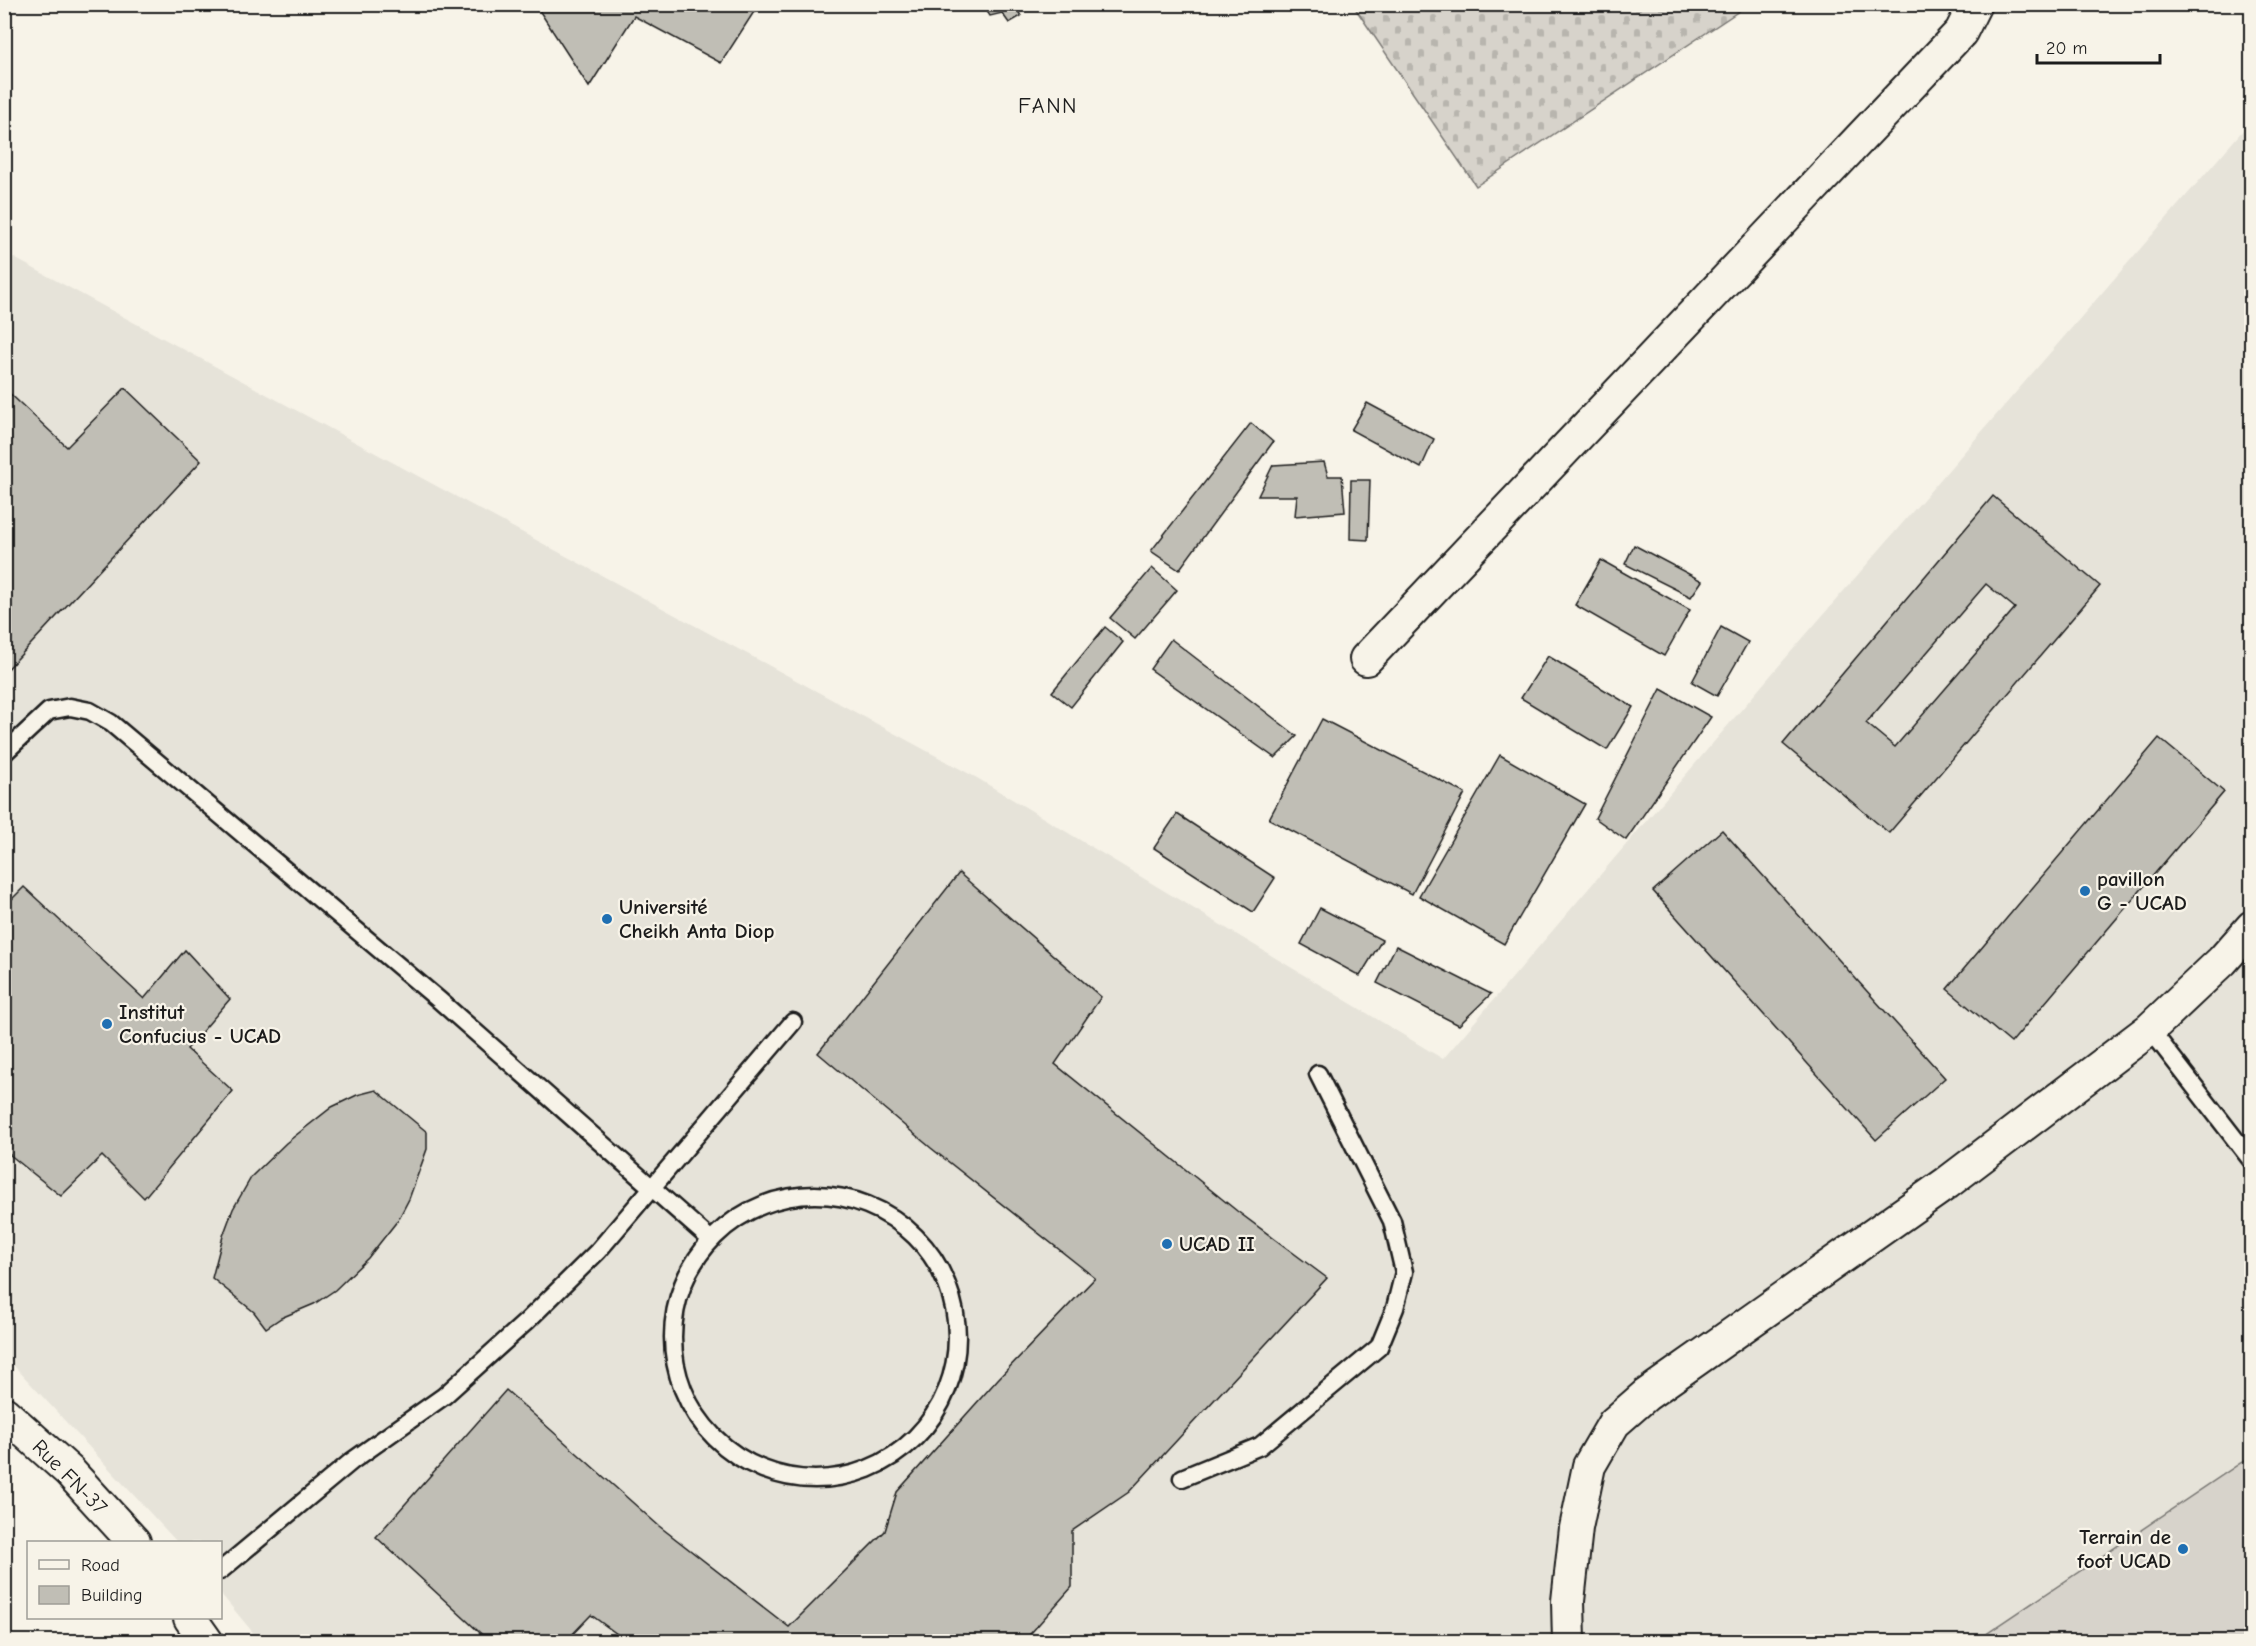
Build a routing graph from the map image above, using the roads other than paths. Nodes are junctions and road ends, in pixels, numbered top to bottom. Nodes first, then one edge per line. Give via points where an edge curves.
1 (1975, 4) edge
2 (1366, 659) dead end
3 (4, 753) edge
4 (2252, 927) edge
5 (793, 1022) dead end
6 (2150, 1029) junction
7 (1318, 1074) dead end
8 (2252, 1161) edge
9 (653, 1189) junction
10 (710, 1239) junction
11 (4, 1413) edge
12 (1182, 1478) dead end
13 (133, 1541) edge
14 (222, 1569) edge
15 (191, 1619) edge
16 (207, 1641) edge
17 (1569, 1641) edge

1 - 2 street via 1961,32
3 - 9 lane via 50,711 70,707 90,711 111,723 439,1000
4 - 6 street
5 - 9 lane
6 - 8 lane
6 - 17 street via 1947,1183 1646,1395 1614,1423 1589,1466 1575,1538 1568,1601
7 - 12 lane via 1392,1221 1404,1272 1395,1308 1379,1347 1260,1446
9 - 10 lane
9 - 14 lane via 527,1321 444,1396 351,1461
10 - 10 lane via 691,1264 678,1293 672,1324 673,1357 681,1388 695,1416 716,1440 742,1460 771,1473 824,1479 866,1470 919,1435 945,1394 958,1349 956,1317 948,1286 934,1258 913,1234 888,1214 858,1201 827,1195 795,1196 764,1204 735,1219
11 - 13 street, Rue FN-37 via 69,1471
15 - 16 street

